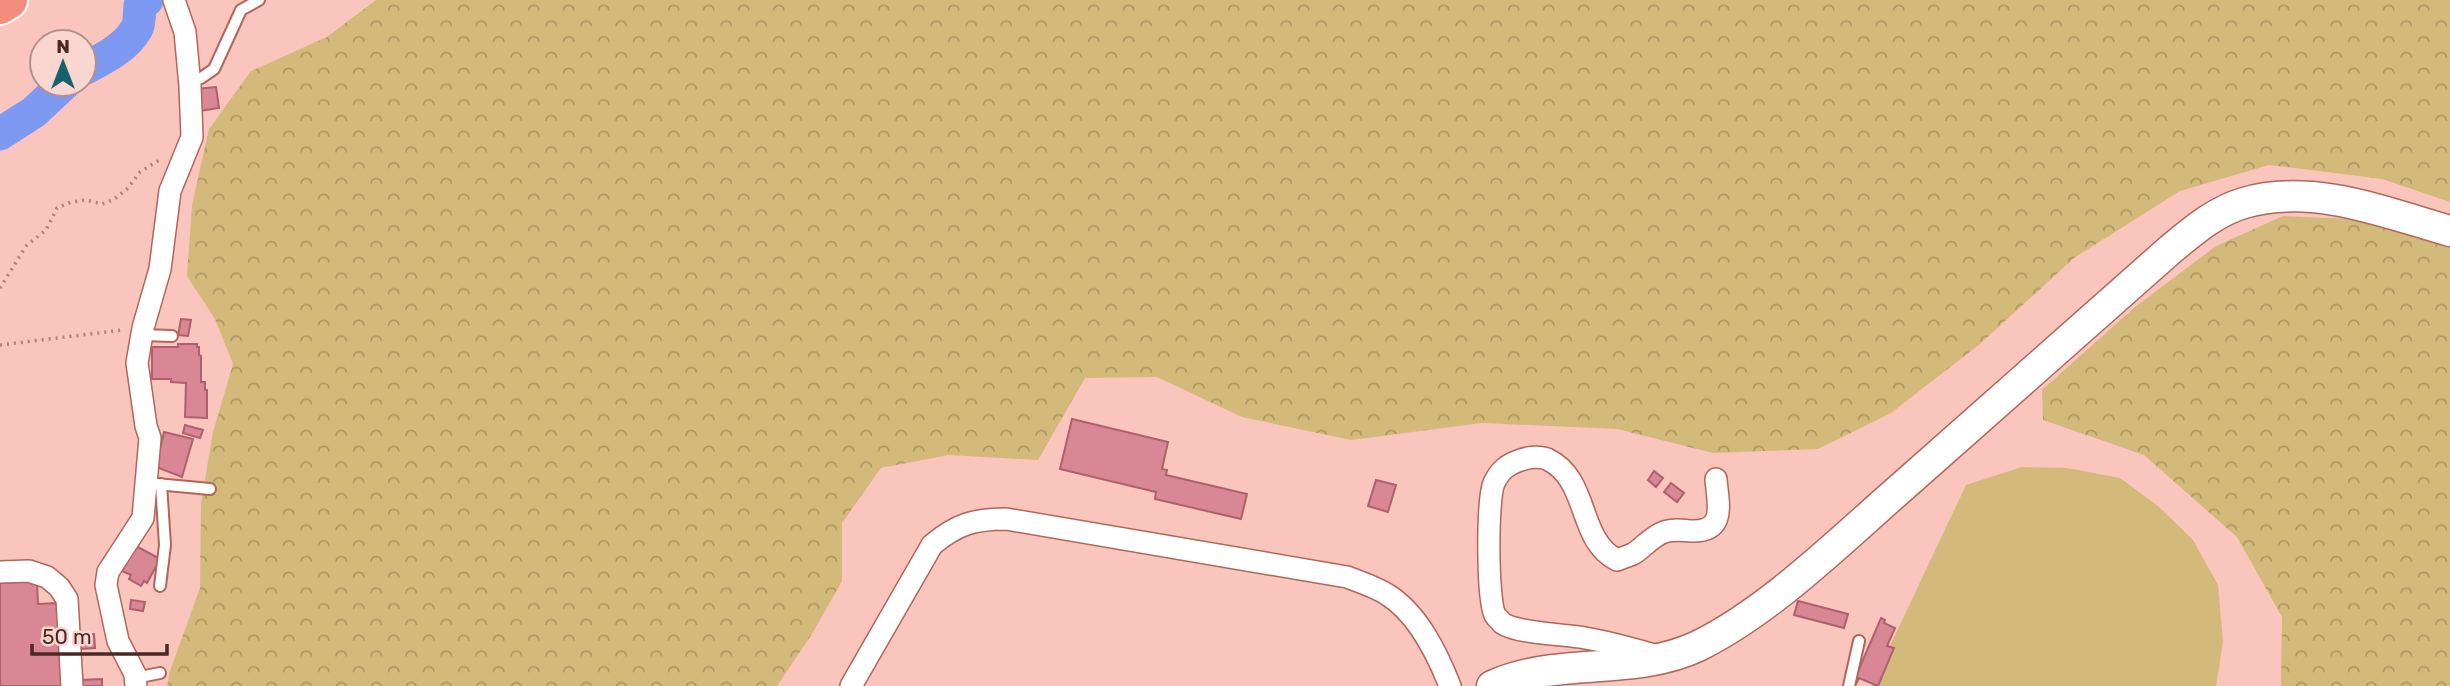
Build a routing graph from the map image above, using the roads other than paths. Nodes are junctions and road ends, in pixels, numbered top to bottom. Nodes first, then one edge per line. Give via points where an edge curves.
1 (8, 0) edge
2 (259, 0) edge
3 (0, 5) edge
4 (178, 10) edge
5 (190, 82) junction
6 (2450, 231) edge
7 (143, 332) junction
8 (172, 336) dead end
9 (1716, 479) dead end
10 (154, 484) junction
11 (210, 489) dead end
12 (0, 572) edge
13 (160, 586) dead end
14 (110, 609) junction
15 (126, 633) dead end
16 (1858, 641) dead end
17 (1663, 657) junction
18 (160, 673) dead end
19 (136, 682) edge
20 (72, 686) edge
21 (851, 686) edge
22 (1450, 686) edge
23 (1492, 686) edge
24 (1850, 686) edge

1 - 3 highway
2 - 5 lane via 241,10 214,69
4 - 5 street
5 - 7 street via 190,142 170,191 160,269
6 - 17 street via 2325,198 2282,195 2242,203 2209,219 1800,576 1728,629
7 - 8 lane
7 - 10 street via 137,363
9 - 17 street via 1719,516 1713,526 1664,533 1617,559 1596,541 1563,468 1544,457 1504,468 1490,496 1495,615 1504,624 1585,637
10 - 11 lane
10 - 13 lane via 165,545
10 - 14 street via 143,518 108,572
12 - 20 street via 29,571 47,577 63,593
14 - 15 lane
14 - 19 street
16 - 24 lane
17 - 23 street via 1567,667 1514,676
18 - 19 lane
21 - 22 street via 932,544 950,529 985,519 1347,577 1386,593 1405,607

